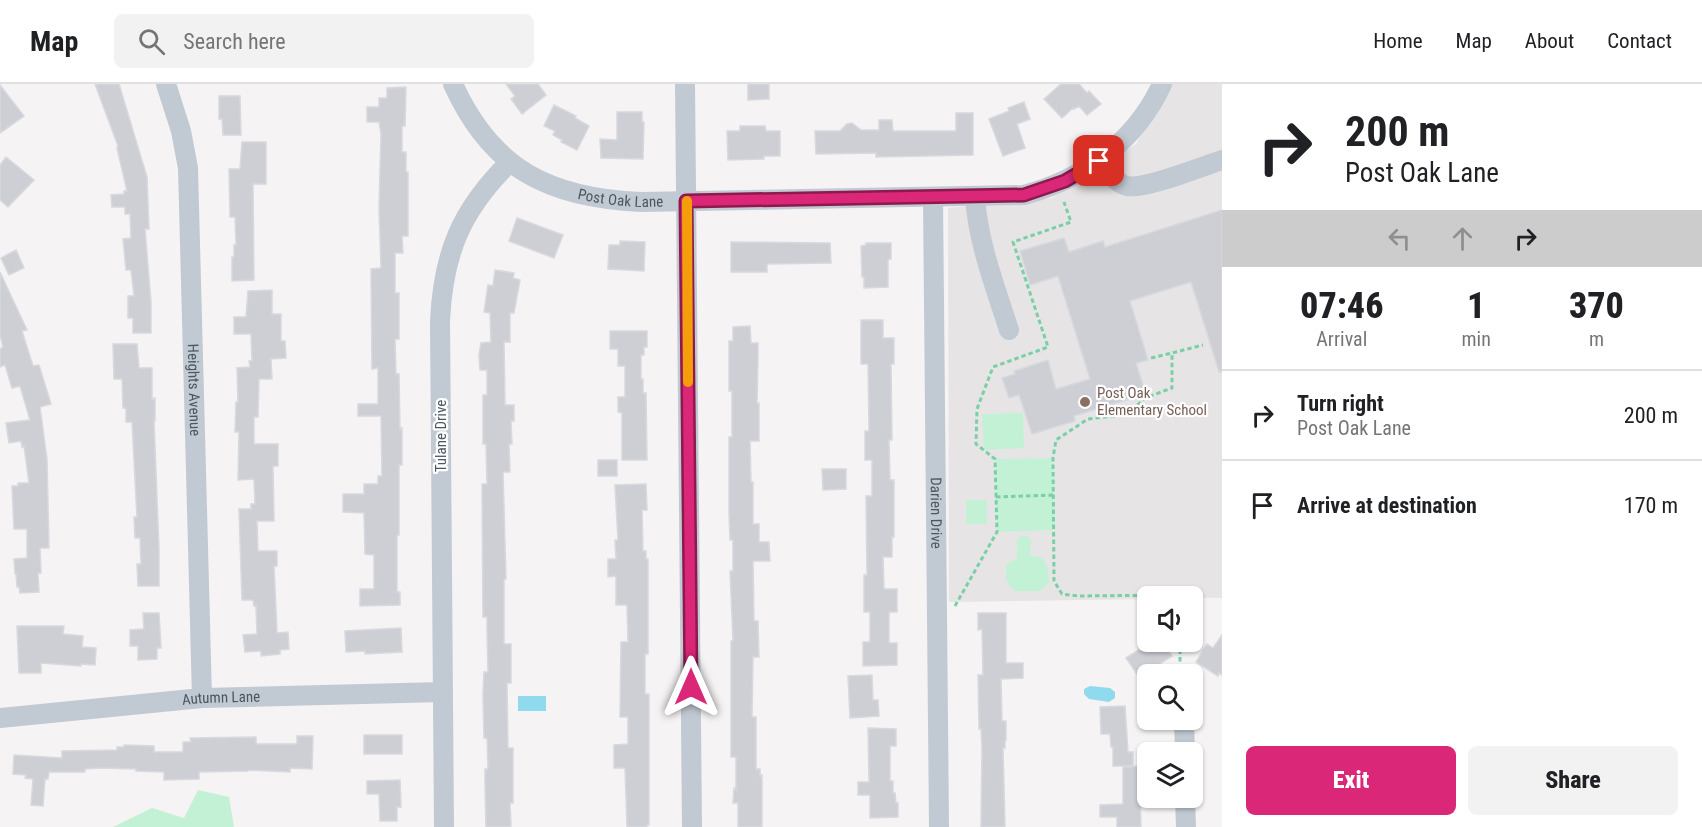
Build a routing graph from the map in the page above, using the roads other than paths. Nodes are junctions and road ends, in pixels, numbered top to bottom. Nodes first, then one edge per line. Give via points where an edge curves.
1 (166, 84) edge
2 (453, 84) edge
3 (685, 84) edge
4 (1162, 84) edge
5 (1222, 160) edge
6 (1099, 161) junction
7 (509, 163) junction
8 (975, 197) junction
9 (933, 198) junction
10 (686, 201) junction
11 (1009, 330) dead end
12 (443, 692) junction
13 (202, 698) junction
14 (0, 718) edge
15 (1185, 808) edge
16 (444, 827) edge
17 (692, 827) edge
18 (939, 827) edge
19 (1186, 827) edge

1 - 13 street, Heights Avenue via 188,168
2 - 7 street via 470,117
3 - 10 street
4 - 6 street, Post Oak Lane via 1120,145
5 - 6 street via 1142,186 1126,186
6 - 8 street, Post Oak Lane via 1046,189 1024,195
7 - 10 street, Post Oak Lane via 576,194 605,200
7 - 12 street, Tulane Drive via 483,191 464,220 449,255 442,286
8 - 9 street, Post Oak Lane
8 - 11 street via 985,255
9 - 10 street, Post Oak Lane
9 - 18 street, Darien Drive
10 - 17 street
12 - 13 street, Autumn Lane
12 - 16 street, Tulane Drive
13 - 14 street, Autumn Lane
15 - 19 street

